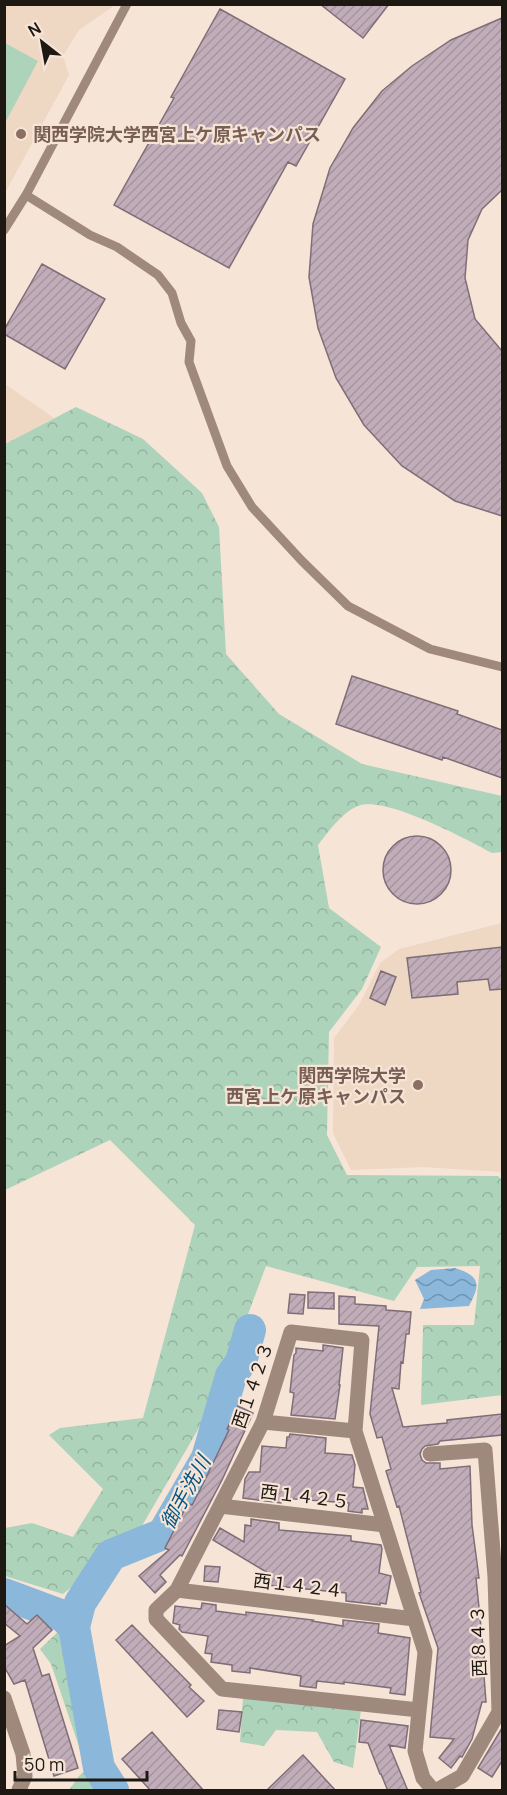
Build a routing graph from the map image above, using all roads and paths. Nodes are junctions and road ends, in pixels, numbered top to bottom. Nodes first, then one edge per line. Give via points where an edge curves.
1 (127, 4) edge
2 (26, 195) junction
3 (4, 230) edge
4 (502, 668) edge
5 (264, 1422) junction
6 (355, 1431) junction
7 (430, 1454) dead end
8 (220, 1506) junction
9 (385, 1525) junction
10 (499, 1577) edge
11 (177, 1590) junction
12 (414, 1619) junction
13 (4, 1698) edge
14 (419, 1710) junction
15 (501, 1712) edge
16 (19, 1791) edge
17 (435, 1791) edge

1 - 2 lane
2 - 3 lane
2 - 4 lane via 117,247 158,275 172,293 190,341 189,362 227,466 252,507 302,561 348,606 430,649
5 - 6 street
5 - 6 street, 西１４２３ via 291,1332 302,1333 362,1340
5 - 8 street, 西１４２３
6 - 9 street, 西１４２３
7 - 10 street, 西８４３ via 485,1450
8 - 9 street, 西１４２５
8 - 11 street, 西１４２３
9 - 12 street, 西１４２３
10 - 15 street, 西８４３
11 - 12 street, 西１４２４
11 - 14 street, 西１４２３ via 156,1610 156,1618 222,1689
12 - 14 street, 西１４２３ via 424,1652
13 - 16 street via 23,1754 24,1776
14 - 17 street, 西１４２３ via 414,1751 423,1778
15 - 17 street, 西８４３ via 462,1776

